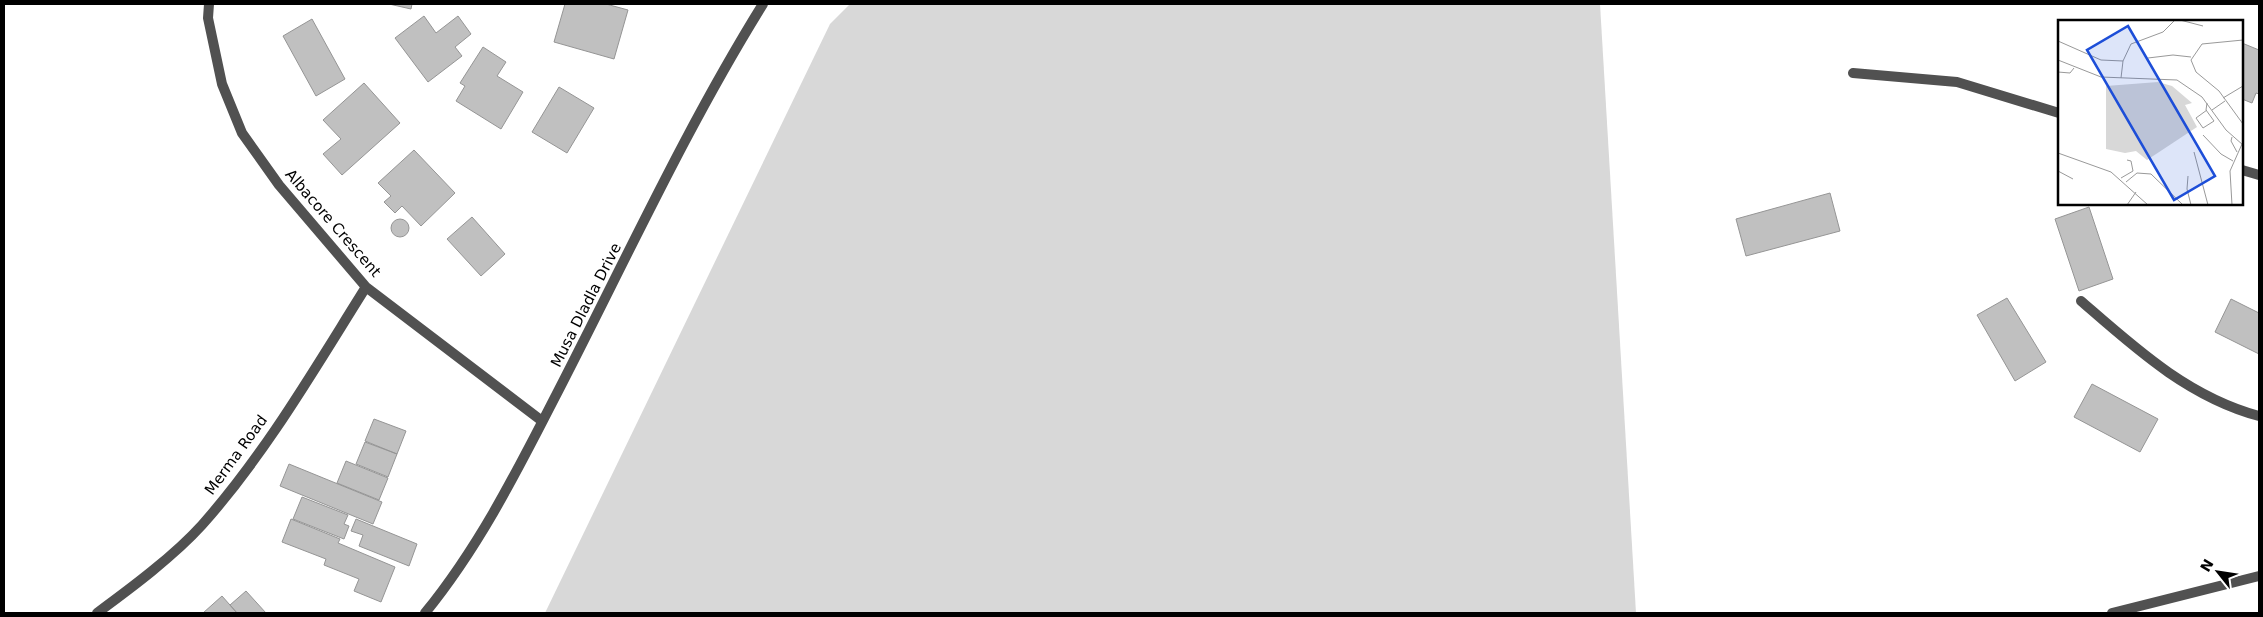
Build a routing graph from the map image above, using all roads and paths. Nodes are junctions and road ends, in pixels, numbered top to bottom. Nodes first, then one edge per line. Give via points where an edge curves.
1 (210, 4) edge
2 (763, 4) edge
3 (1853, 73) dead end
4 (2058, 113) edge
5 (2243, 170) edge
6 (2259, 175) edge
7 (366, 287) junction
8 (2081, 302) dead end
9 (2259, 416) edge
10 (542, 421) junction
11 (2259, 576) edge
12 (97, 613) edge
13 (425, 613) edge
14 (2112, 613) edge

1 - 7 street, Albacore Crescent via 208,18 222,84 242,133 279,185
2 - 10 street, Musa Dladla Drive via 722,69
3 - 4 street via 1957,82
5 - 6 street
7 - 10 street, Albacore Crescent
7 - 12 street, Merma Road via 243,475 207,519 137,583
8 - 9 street via 2143,355 2183,383 2228,406
10 - 13 street, Musa Dladla Drive via 497,508 454,577
11 - 14 street

